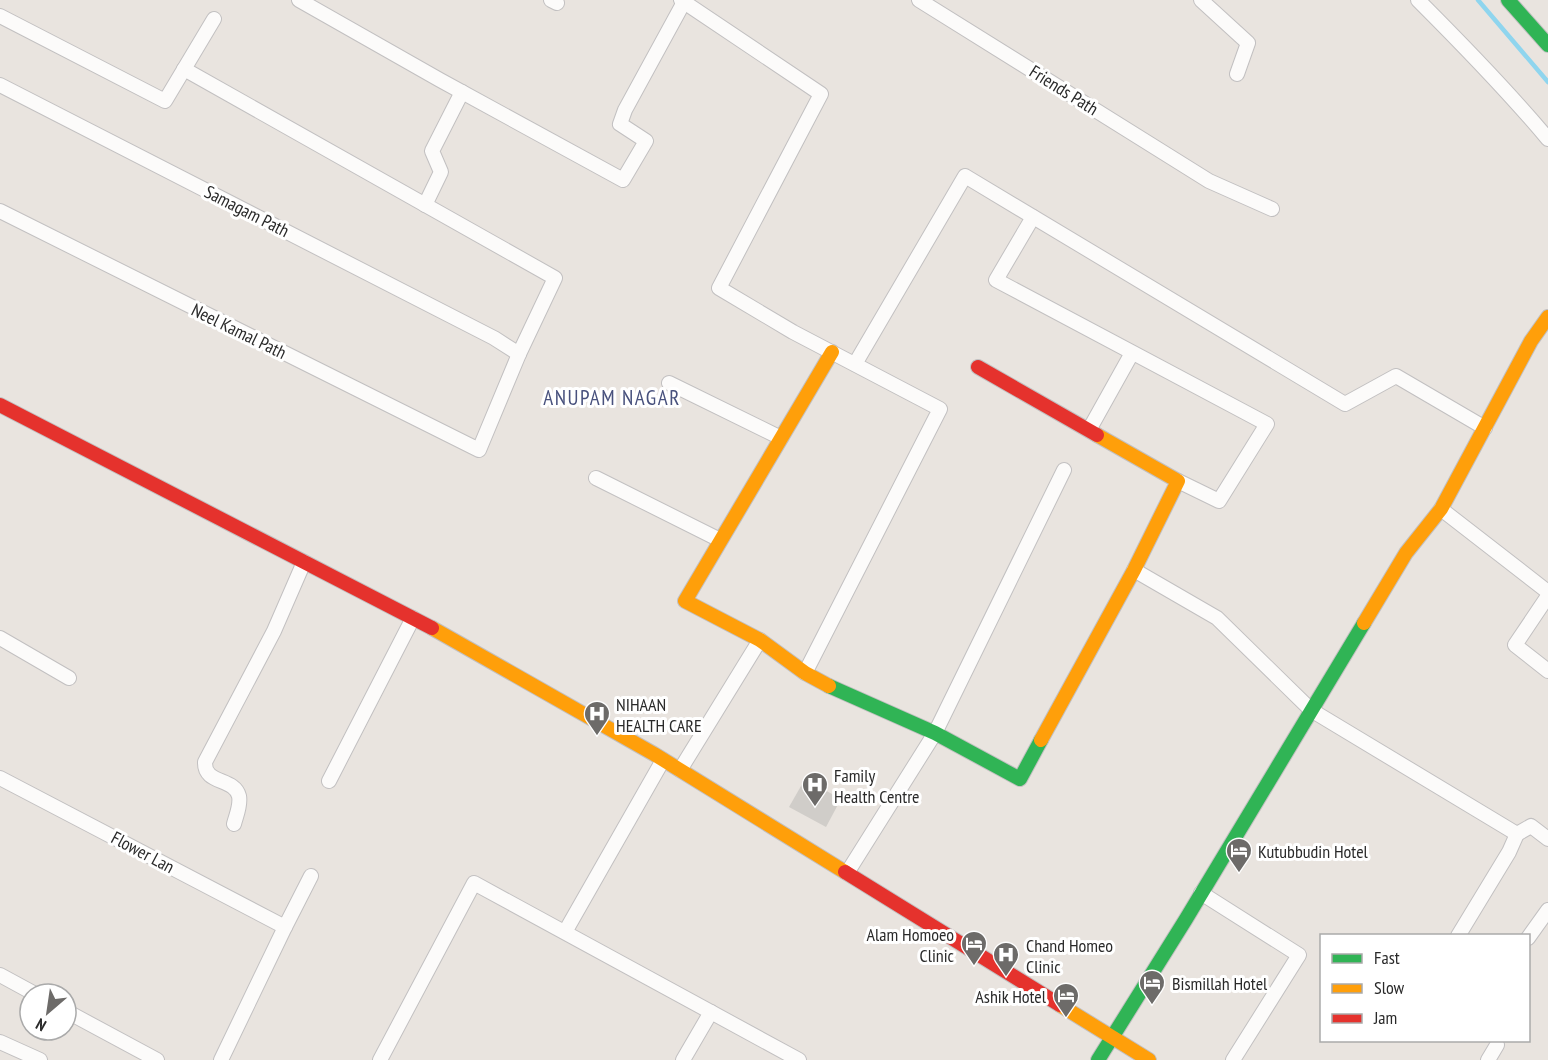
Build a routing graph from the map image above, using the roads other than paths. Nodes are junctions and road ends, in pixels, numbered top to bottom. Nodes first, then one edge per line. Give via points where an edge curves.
1 (299, 0) edge
2 (919, 0) edge
3 (1201, 0) edge
4 (1418, 0) edge
5 (1508, 0) edge
6 (682, 1) edge
7 (0, 16) edge
8 (214, 18) dead end
9 (1548, 45) edge
10 (184, 69) junction
11 (1237, 74) dead end
12 (0, 85) edge
13 (462, 92) junction
14 (1548, 139) edge
15 (425, 205) junction
16 (1272, 209) dead end
17 (0, 212) edge
18 (1033, 217) junction
19 (1548, 317) edge
20 (832, 352) junction
21 (1132, 353) junction
22 (519, 354) junction
23 (855, 364) junction
24 (978, 367) dead end
25 (669, 383) dead end
26 (0, 405) edge
27 (1485, 428) junction
28 (1089, 430) junction
29 (781, 438) junction
30 (1064, 470) dead end
31 (596, 478) dead end
32 (1178, 481) junction
33 (1441, 509) junction
34 (720, 540) junction
35 (304, 562) junction
36 (1134, 570) junction
37 (1548, 594) edge
38 (413, 618) junction
39 (0, 638) edge
40 (760, 640) junction
41 (1548, 671) edge
42 (805, 673) junction
43 (69, 678) dead end
44 (1311, 711) junction
45 (934, 733) junction
46 (663, 760) junction
47 (680, 770) junction
48 (0, 778) edge
49 (329, 781) dead end
50 (234, 825) dead end
51 (1517, 834) junction
52 (1548, 838) edge
53 (846, 873) junction
54 (311, 876) dead end
55 (1201, 893) junction
56 (1548, 910) edge
57 (285, 927) junction
58 (565, 932) junction
59 (1459, 934) edge
60 (1530, 935) edge
61 (0, 975) edge
62 (18, 985) edge
63 (711, 1012) junction
64 (78, 1017) edge
65 (1113, 1037) junction
66 (0, 1042) edge
67 (1497, 1044) dead end
68 (40, 1060) edge
69 (157, 1060) edge
70 (221, 1060) edge
71 (380, 1060) edge
72 (683, 1060) edge
73 (799, 1060) edge
74 (1098, 1060) edge
75 (1149, 1060) edge
76 (1233, 1060) edge
77 (1488, 1060) edge

1 - 13 street
2 - 16 street, Friends Path via 1209,181
3 - 11 street via 1248,43
4 - 14 street via 1476,57
5 - 9 street
6 - 13 street via 620,124 646,141 623,180
6 - 20 street via 821,94 718,288
7 - 10 street via 165,102
8 - 10 street
10 - 15 street
12 - 22 street, Samagam Path
13 - 15 street via 432,151 441,172
15 - 22 street via 555,278
17 - 22 street, Neel Kamal Path via 479,450
18 - 21 street via 996,280
18 - 23 street via 965,176
18 - 27 street via 1345,404 1396,376
19 - 27 street
20 - 23 street
20 - 29 street
21 - 28 street
21 - 32 street via 1267,424 1219,501
23 - 42 street via 940,409
24 - 28 street
25 - 29 street
26 - 35 street
27 - 33 street
28 - 32 street
29 - 34 street
30 - 45 street
31 - 34 street
32 - 36 street
33 - 37 street
33 - 44 street via 1406,553
34 - 40 street via 685,601
35 - 38 street
35 - 50 street via 274,631 205,762 211,777 233,787 239,796
36 - 44 street via 1217,618
36 - 45 street via 1020,778
37 - 41 street via 1515,645
38 - 46 street
38 - 49 street
39 - 43 street
40 - 42 street
40 - 47 street
42 - 45 street
44 - 51 street
44 - 55 street
45 - 53 street
46 - 47 street
46 - 58 street
47 - 53 street
48 - 57 street, Flower Lan
51 - 52 street via 1532,826
51 - 59 street
53 - 65 street
54 - 57 street
55 - 65 street
55 - 76 street via 1299,955
56 - 60 street
57 - 70 street
58 - 63 street
58 - 71 street via 474,883
61 - 62 street
63 - 72 street
63 - 73 street
64 - 69 street
65 - 74 street
65 - 75 street
66 - 68 street
67 - 77 street

